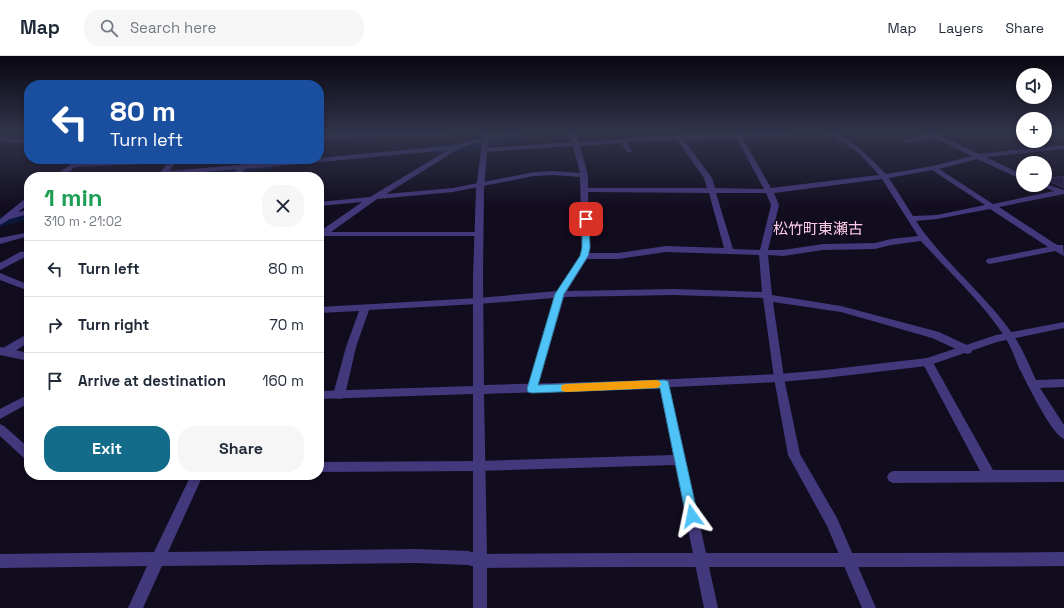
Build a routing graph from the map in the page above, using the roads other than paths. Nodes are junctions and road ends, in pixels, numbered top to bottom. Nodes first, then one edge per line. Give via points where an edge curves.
1 (340, 159) edge
2 (438, 159) edge
3 (483, 159) edge
4 (579, 159) edge
5 (695, 159) edge
6 (751, 159) edge
7 (867, 159) edge
8 (969, 159) edge
9 (985, 159) edge
10 (324, 160) edge
11 (98, 164) edge
12 (244, 164) edge
13 (284, 164) edge
14 (73, 165) joint
15 (241, 168) junction
16 (934, 168) junction
17 (64, 172) edge
18 (190, 172) edge
19 (238, 172) edge
20 (1016, 174) edge
21 (584, 175) junction
22 (884, 177) junction
23 (480, 185) junction
24 (1052, 188) edge
25 (585, 190) junction
26 (713, 191) junction
27 (769, 191) junction
28 (1063, 192) edge
29 (374, 198) junction
30 (324, 203) edge
31 (24, 204) edge
32 (993, 207) junction
33 (24, 213) edge
34 (912, 219) junction
35 (2, 220) edge
36 (324, 233) edge
37 (479, 234) junction
38 (24, 235) edge
39 (324, 235) edge
40 (923, 238) junction
41 (0, 241) edge
42 (1061, 249) edge
43 (729, 250) junction
44 (763, 252) junction
45 (24, 254) edge
46 (584, 256) junction
47 (990, 261) dead end
48 (0, 267) edge
49 (0, 276) edge
50 (24, 286) edge
51 (560, 294) junction
52 (767, 296) junction
53 (478, 301) junction
54 (366, 308) junction
55 (324, 310) edge
56 (1064, 325) edge
57 (1009, 336) junction
58 (24, 340) edge
59 (967, 350) junction
60 (3, 352) edge
61 (24, 356) edge
62 (927, 362) junction
63 (779, 378) junction
64 (1064, 383) edge
65 (664, 384) junction
66 (1033, 384) junction
67 (532, 389) junction
68 (478, 391) junction
69 (324, 395) edge
70 (340, 395) junction
71 (24, 401) edge
72 (0, 414) edge
73 (0, 429) edge
74 (1064, 434) edge
75 (24, 451) edge
76 (680, 460) junction
77 (478, 466) junction
78 (324, 468) edge
79 (989, 476) junction
80 (1064, 476) edge
81 (893, 477) dead end
82 (196, 480) edge
83 (701, 559) junction
84 (1064, 559) edge
85 (158, 561) junction
86 (480, 561) junction
87 (849, 561) junction
88 (0, 562) edge
89 (135, 608) edge
90 (480, 608) edge
91 (712, 608) edge
92 (869, 608) edge

1 - 10 street
2 - 29 street
3 - 23 street
4 - 21 street
5 - 26 street via 708,178
6 - 27 street
7 - 22 street
8 - 16 street
9 - 20 street
11 - 14 street
12 - 15 street
13 - 15 street
14 - 17 street
15 - 18 street
15 - 19 street
16 - 22 street
16 - 32 street
21 - 23 street via 534,174
21 - 25 street
22 - 27 street
22 - 34 street
23 - 29 street
23 - 37 street
24 - 28 street
25 - 26 street
25 - 46 street
26 - 27 street
26 - 43 street
27 - 44 street via 775,205
28 - 32 street
29 - 30 street
29 - 36 street
31 - 35 street
32 - 34 street
32 - 42 street
33 - 35 street
34 - 40 street
37 - 39 street
37 - 53 street
38 - 41 street
40 - 44 street via 875,246 823,247 783,253
40 - 57 street via 982,302
42 - 47 street
43 - 44 street
43 - 46 street via 666,249 624,256
44 - 52 street
45 - 48 street
46 - 51 street
49 - 50 street
51 - 52 street via 675,292
51 - 53 street
51 - 67 street
52 - 59 street via 841,309 923,332
52 - 63 street
53 - 54 street
53 - 68 street
54 - 55 street
54 - 70 street via 351,347
56 - 57 street
57 - 59 street
57 - 66 street
58 - 60 street
59 - 62 street
60 - 61 street
62 - 63 street
62 - 79 street
63 - 65 street
63 - 87 street via 794,455 832,522
64 - 66 street
65 - 67 street
65 - 76 street
66 - 74 street
67 - 68 street
68 - 70 street
68 - 77 street
69 - 70 street
71 - 72 street
73 - 75 street
76 - 77 street
76 - 83 street
77 - 78 street
77 - 86 street
79 - 80 street
79 - 81 street
82 - 85 street
83 - 86 street
83 - 87 street
83 - 91 street
84 - 87 street
85 - 86 street via 416,556 468,558
85 - 88 street
85 - 89 street
86 - 90 street
87 - 92 street

